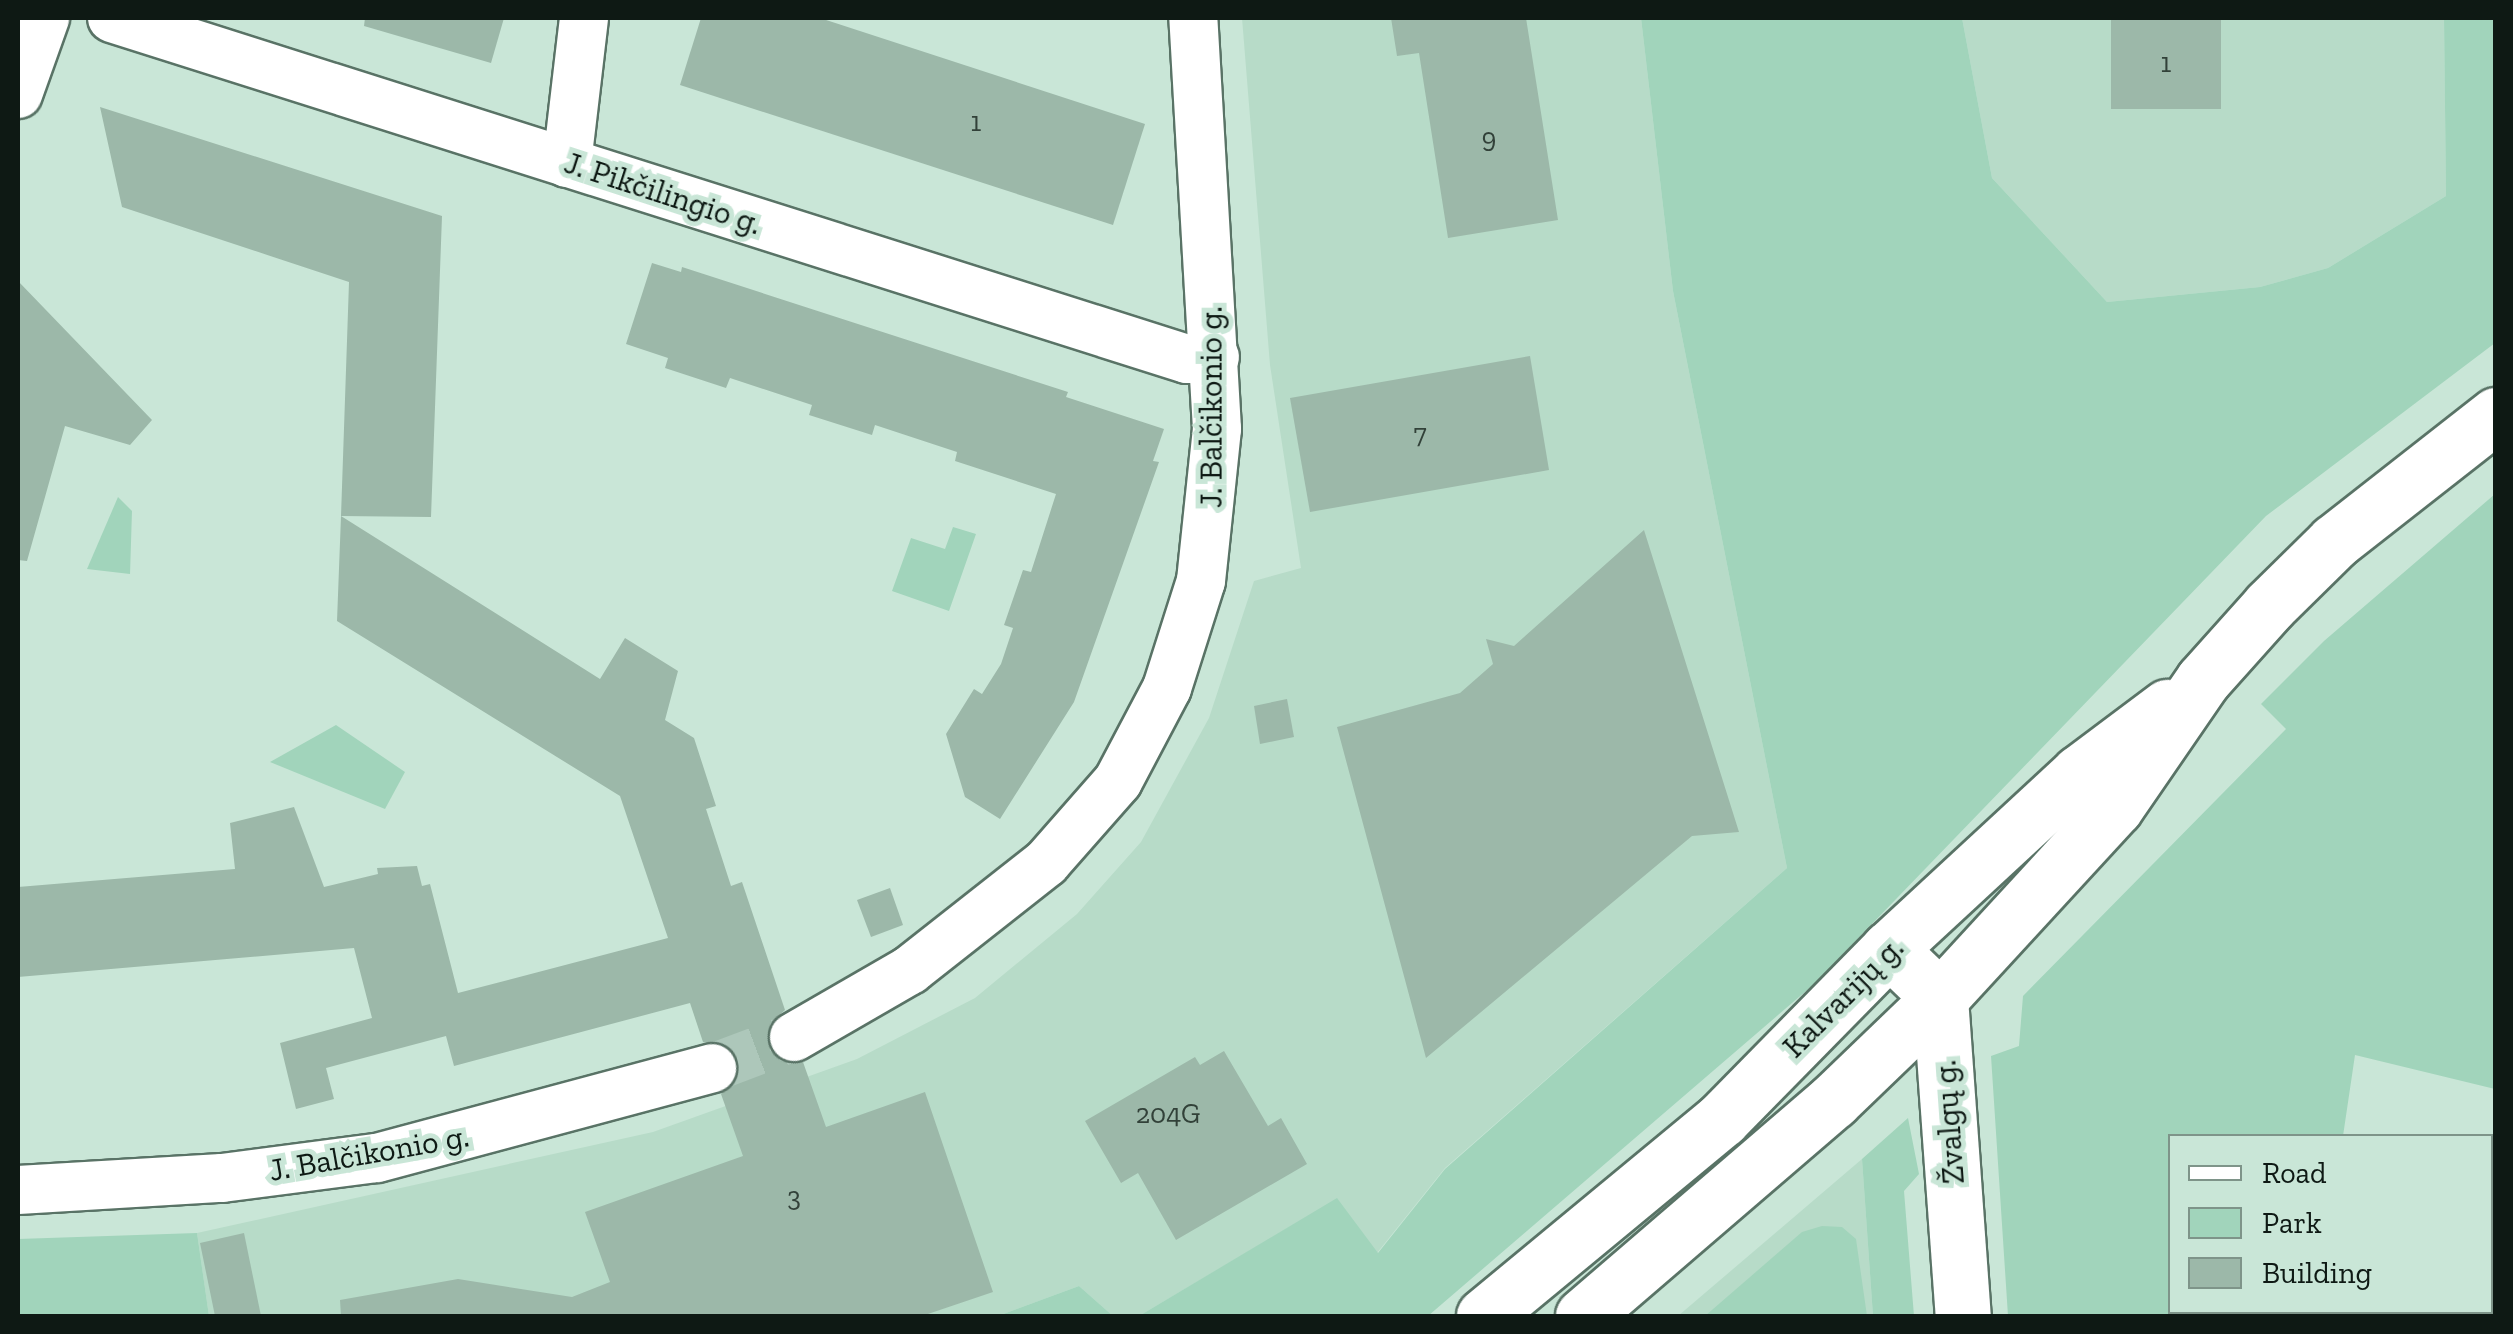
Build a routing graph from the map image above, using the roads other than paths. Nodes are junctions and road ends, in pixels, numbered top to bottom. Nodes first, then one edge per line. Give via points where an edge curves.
1 (46, 18) edge
2 (112, 18) edge
3 (584, 18) edge
4 (1192, 18) edge
5 (18, 94) edge
6 (567, 163) junction
7 (1215, 357) junction
8 (2496, 415) edge
9 (2203, 680) junction
10 (1889, 949) junction
11 (1940, 998) junction
12 (794, 1037) tunnel mouth
13 (712, 1068) tunnel mouth
14 (18, 1190) edge
15 (1484, 1316) edge
16 (1584, 1316) edge
17 (1963, 1316) edge

1 - 5 street
2 - 6 street, J. Pikčilingio g.
3 - 6 street
4 - 7 street, J. Balčikonio g.
6 - 7 street, J. Pikčilingio g. via 1187,358
7 - 12 street, J. Balčikonio g. via 1212,519 1201,581 1148,734 1090,820 1001,902 894,980
8 - 9 main road, Kalvarijų g. via 2334,542
9 - 10 main road, Kalvarijų g. via 2078,774
9 - 11 main road, Kalvarijų g. via 2115,808
10 - 11 main road
10 - 15 main road, Kalvarijų g. via 1722,1119
11 - 16 main road, Kalvarijų g. via 1833,1101
11 - 17 main road, Žvalgų g.
13 - 14 street, J. Balčikonio g. via 377,1158 222,1178

